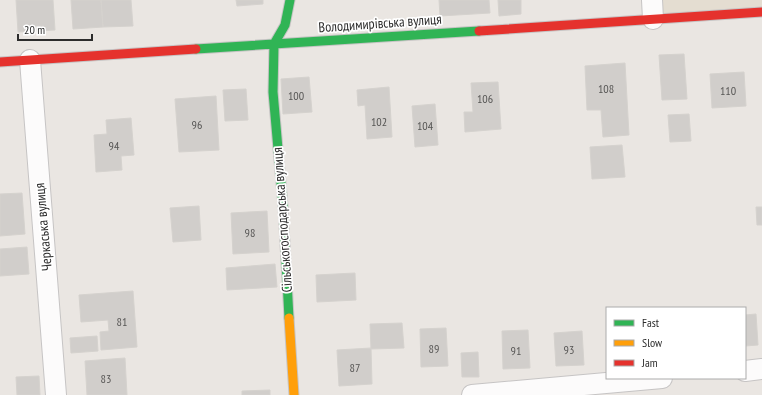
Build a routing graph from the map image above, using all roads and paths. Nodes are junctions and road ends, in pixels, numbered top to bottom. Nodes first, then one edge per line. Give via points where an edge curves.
1 (290, 0) edge
2 (653, 10) edge
3 (762, 12) edge
4 (274, 44) junction
5 (30, 60) junction
6 (0, 62) edge
7 (762, 369) edge
8 (746, 371) edge
9 (651, 379) edge
10 (56, 395) edge
11 (294, 395) edge
12 (472, 395) edge

1 - 4 street via 285,25
2 - 3 street, Володимирівська вулиця
2 - 4 street, Володимирівська вулиця
4 - 5 street, Володимирівська вулиця
4 - 11 street, Сільськогосподарська вулиця via 273,92 283,206
5 - 6 street, Володимирівська вулиця
5 - 10 street, Черкаська вулиця
7 - 8 street
9 - 12 street

